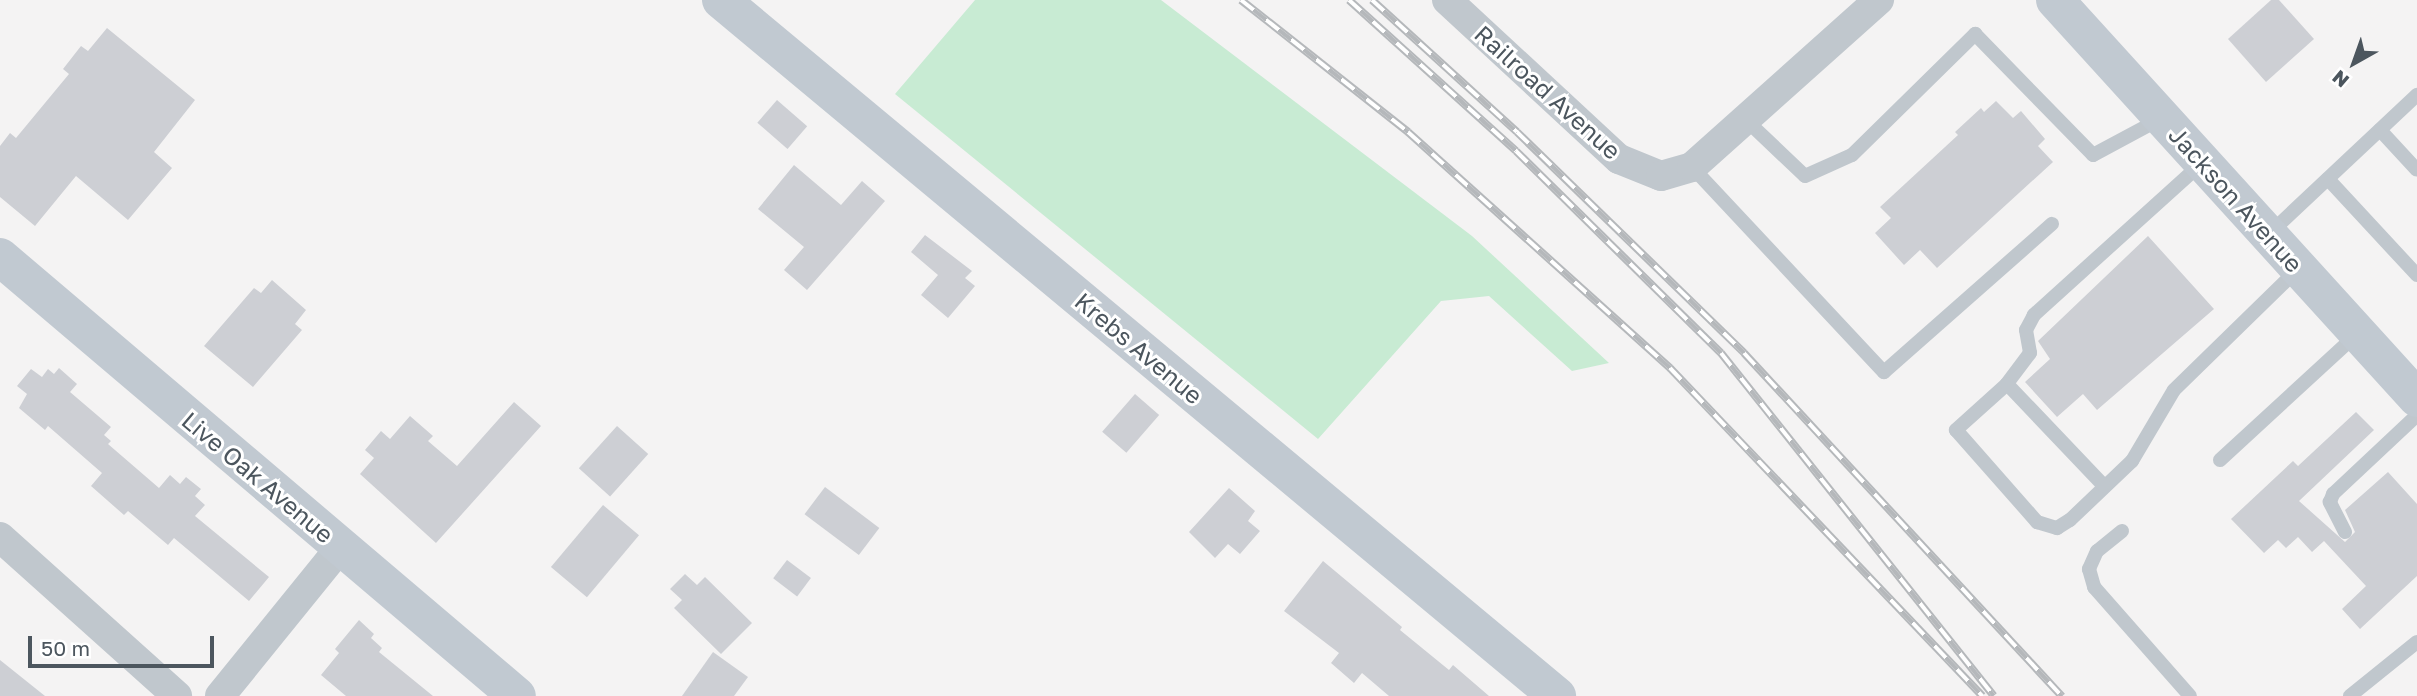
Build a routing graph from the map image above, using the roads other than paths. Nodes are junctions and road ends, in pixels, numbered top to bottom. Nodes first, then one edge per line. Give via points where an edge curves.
1 (721, 0) edge
2 (1447, 0) edge
3 (1879, 0) edge
4 (2072, 5) edge
5 (2417, 95) edge
6 (2162, 118) junction
7 (1737, 129) junction
8 (2380, 130) junction
9 (2203, 162) junction
10 (1692, 167) junction
11 (2417, 170) edge
12 (2328, 179) junction
13 (2052, 224) dead end
14 (2269, 235) junction
15 (0, 257) edge
16 (2299, 268) junction
17 (2417, 275) edge
18 (2358, 333) junction
19 (2007, 384) junction
20 (2417, 398) edge
21 (2417, 415) edge
22 (2220, 460) dead end
23 (2104, 486) junction
24 (2122, 531) dead end
25 (2345, 532) dead end
26 (0, 537) edge
27 (341, 548) junction
28 (2417, 642) edge
29 (177, 696) edge
30 (220, 696) edge
31 (517, 696) edge
32 (1557, 696) edge
33 (2190, 696) edge
34 (2350, 696) edge

1 - 32 street, Krebs Avenue
2 - 10 street, Railroad Avenue via 1619,159 1661,176
3 - 7 street, Railroad Avenue
4 - 6 street, Jackson Avenue
5 - 8 lane
6 - 7 lane via 2093,155 1975,34 1852,155 1805,176
6 - 9 street, Jackson Avenue
7 - 10 street, Railroad Avenue
8 - 11 lane
8 - 12 lane
9 - 14 street, Jackson Avenue
9 - 19 lane via 2034,315 2026,330 2030,353
10 - 13 lane via 1884,372
12 - 14 lane
12 - 17 lane
14 - 16 street, Jackson Avenue
15 - 27 street, Live Oak Avenue
16 - 18 street, Jackson Avenue
16 - 23 lane via 2174,390 2132,461
18 - 20 street, Jackson Avenue
18 - 22 lane
19 - 23 lane
19 - 23 lane via 1956,430 2036,522 2047,528 2070,520
21 - 25 lane via 2333,494 2334,512
24 - 33 lane via 2097,551 2089,569 2094,587
26 - 29 street
27 - 30 street
27 - 31 street, Live Oak Avenue
28 - 34 lane

